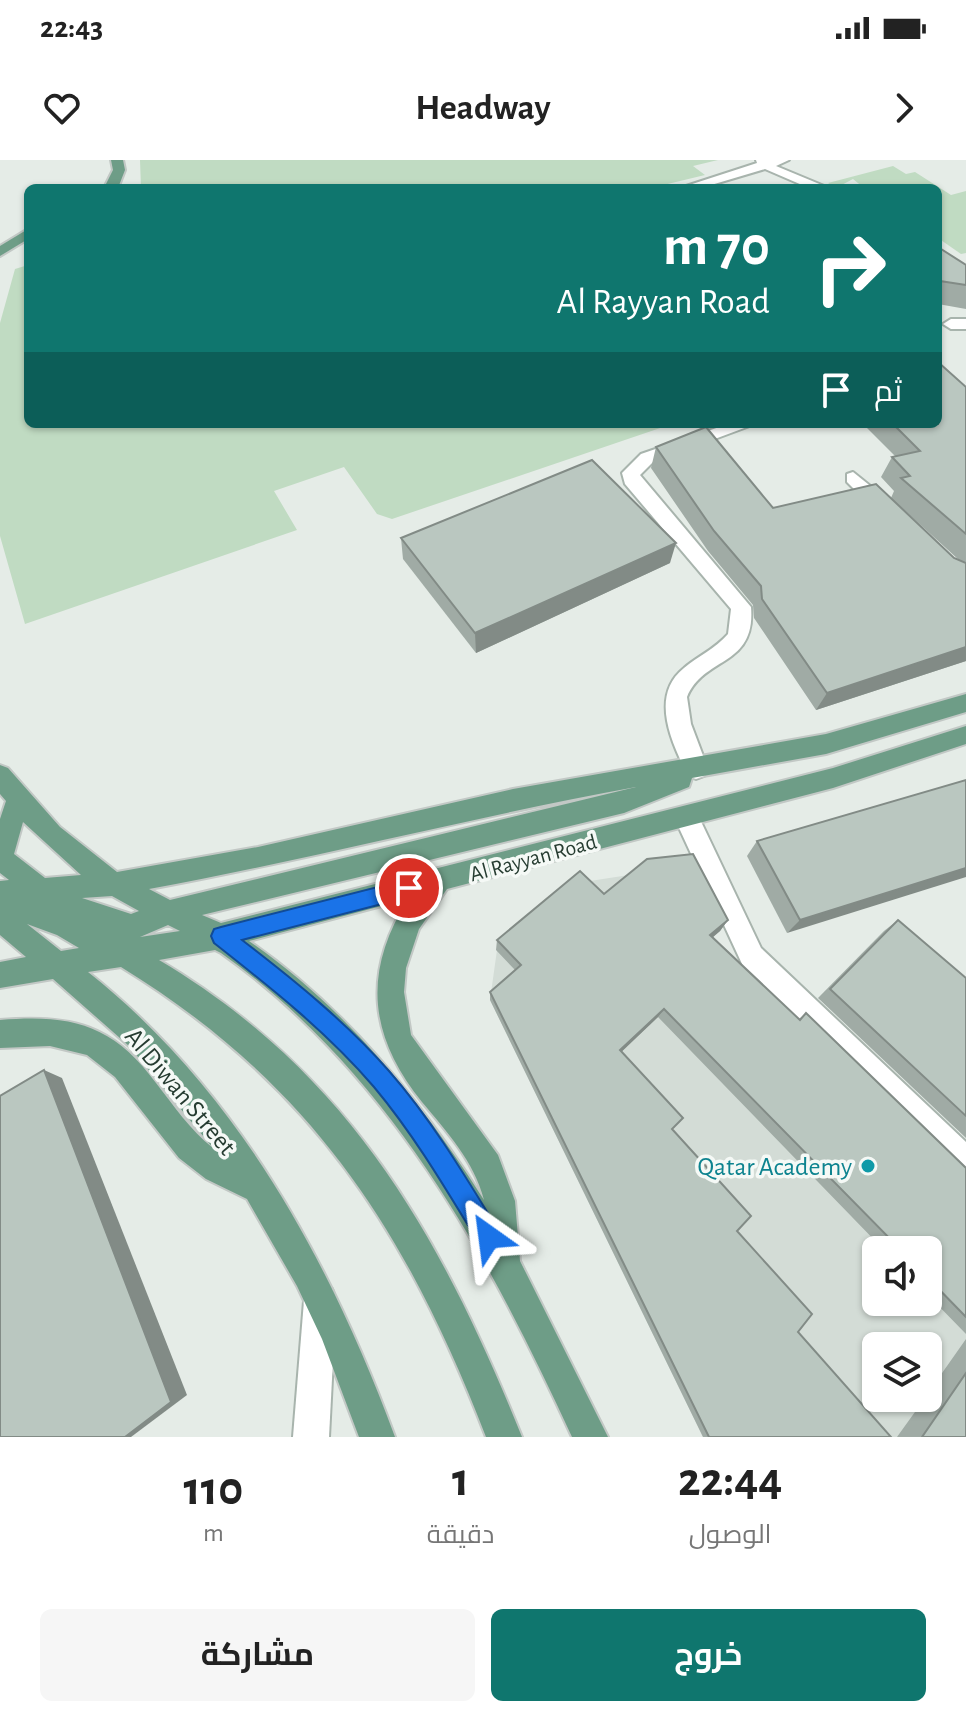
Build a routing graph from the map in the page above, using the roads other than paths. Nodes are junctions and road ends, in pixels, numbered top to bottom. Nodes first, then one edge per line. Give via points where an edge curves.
1 (117, 160) edge
2 (772, 164) edge
3 (113, 184) edge
4 (704, 184) edge
5 (814, 184) edge
6 (24, 234) edge
7 (24, 236) edge
8 (0, 237) edge
9 (0, 252) edge
10 (734, 428) edge
11 (853, 478) dead end
12 (898, 521) edge
13 (966, 703) edge
14 (966, 735) edge
15 (696, 769) junction
16 (0, 775) edge
17 (18, 801) junction
18 (686, 817) junction
19 (0, 857) edge
20 (438, 881) junction
21 (114, 884) junction
22 (38, 890) junction
23 (0, 893) edge
24 (0, 903) edge
25 (170, 912) junction
26 (0, 918) edge
27 (221, 936) junction
28 (117, 940) junction
29 (58, 965) junction
30 (0, 975) edge
31 (0, 1034) edge
32 (966, 1163) edge
33 (258, 1187) junction
34 (504, 1263) junction
35 (321, 1299) junction
36 (311, 1437) edge
37 (377, 1437) edge
38 (504, 1437) edge
39 (590, 1437) edge

1 - 3 main road
2 - 4 street
2 - 5 street
6 - 8 main road
7 - 9 main road
10 - 15 street via 647,458 631,473 741,607 744,620 733,645 682,685 676,697
11 - 12 street
13 - 15 main road via 826,744
14 - 18 main road, Al Rayyan Road
15 - 21 main road via 513,799 258,858
15 - 25 main road via 624,803
16 - 17 main road
17 - 19 main road
17 - 21 main road
18 - 20 main road, Al Rayyan Road
18 - 32 street via 752,957
19 - 22 main road
20 - 27 main road, Al Rayyan Road
20 - 34 main road via 414,910 400,940 392,972 393,1017 408,1059 486,1164 502,1210
21 - 22 main road
21 - 25 main road
22 - 23 main road
22 - 28 main road via 82,912
24 - 28 main road
25 - 27 main road
25 - 28 main road
26 - 29 main road, Al Diwan Street
27 - 28 main road, Al Rayyan Road
27 - 34 main road via 298,996 381,1078 436,1150
28 - 29 main road, Al Rayyan Road
28 - 38 main road via 223,1018 328,1118 368,1170 428,1266
29 - 30 main road, Al Rayyan Road
29 - 33 main road, Al Diwan Street via 140,1037
31 - 33 main road via 59,1032 97,1044 128,1068 200,1157
33 - 35 main road, Al Diwan Street
34 - 39 main road
35 - 36 street
35 - 37 main road, Al Diwan Street

